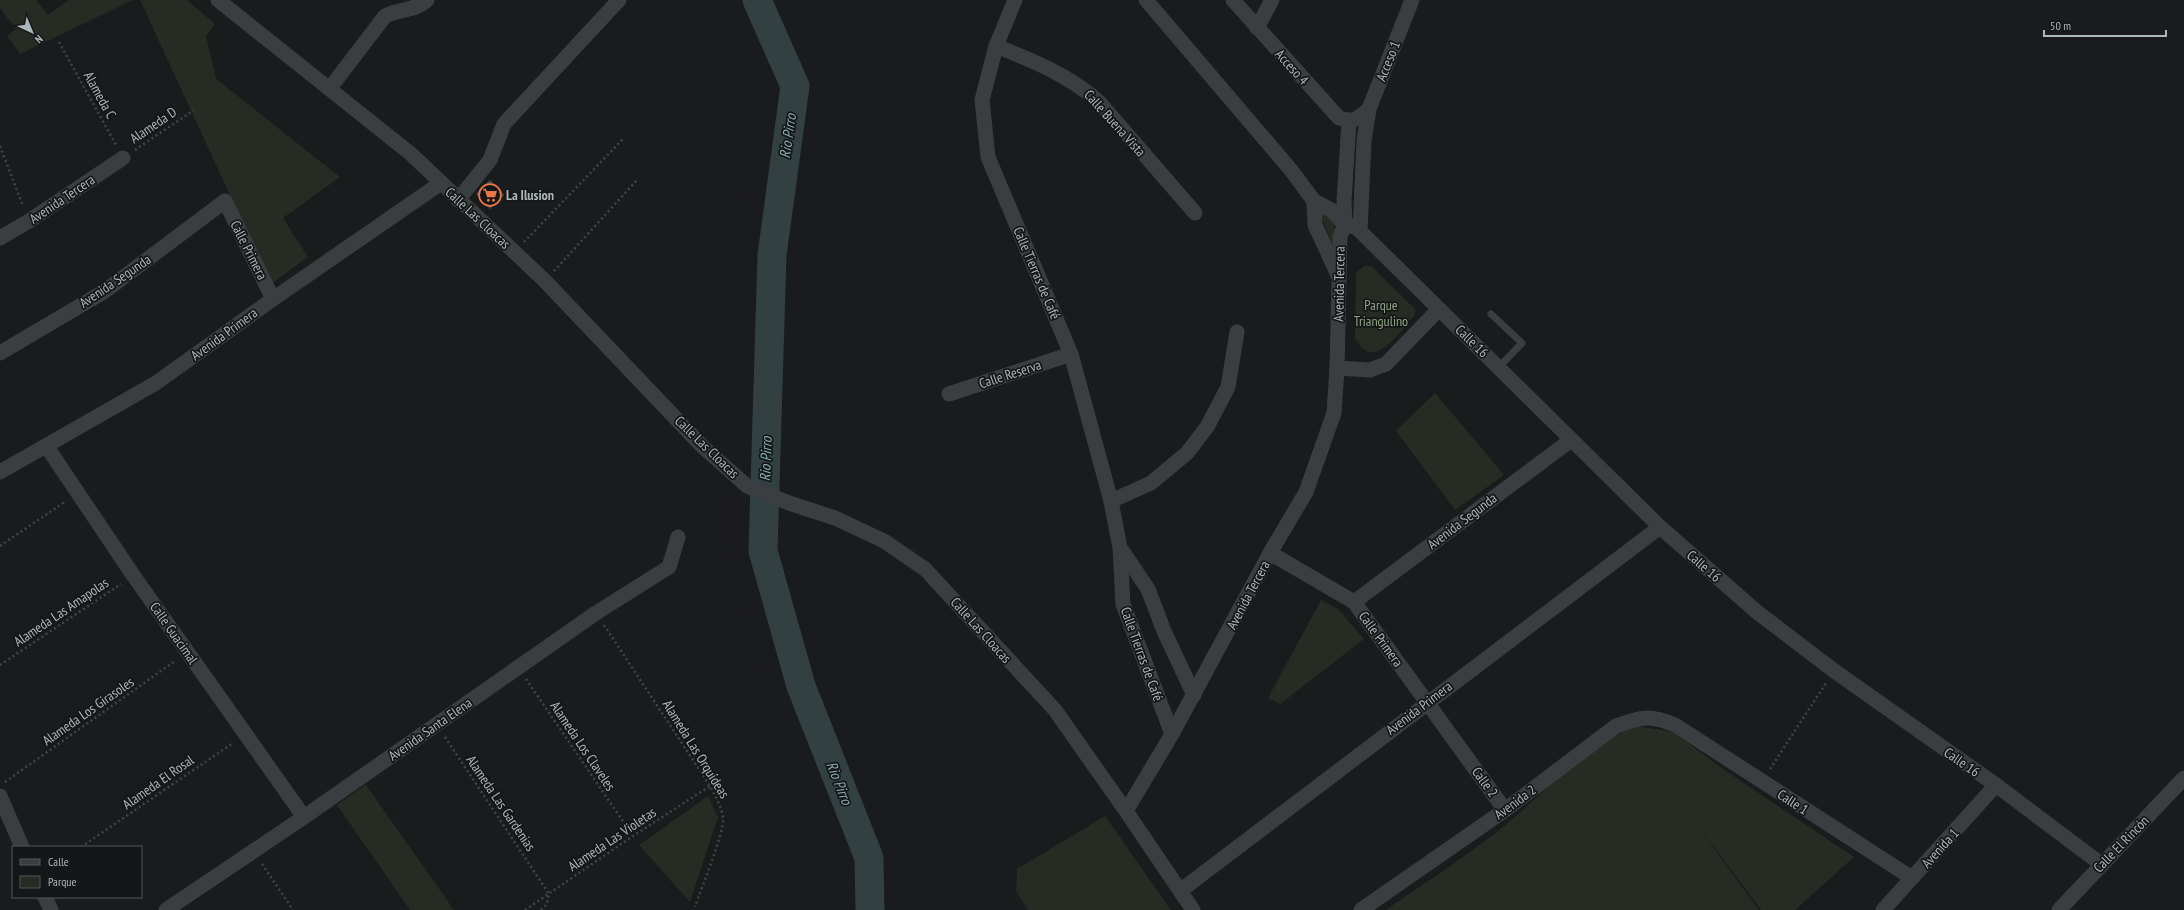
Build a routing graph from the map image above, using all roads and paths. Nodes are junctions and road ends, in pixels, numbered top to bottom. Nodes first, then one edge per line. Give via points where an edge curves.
1 (427, 0) edge
2 (619, 0) edge
3 (1014, 0) edge
4 (1146, 0) edge
5 (1233, 0) edge
6 (1272, 0) edge
7 (1412, 0) edge
8 (221, 1) edge
9 (1257, 28) junction
10 (59, 42) dead end
11 (996, 46) junction
12 (330, 88) junction
13 (194, 110) dead end
14 (1359, 116) junction
15 (623, 139) dead end
16 (0, 146) edge
17 (123, 158) junction
18 (638, 180) dead end
19 (441, 184) junction
20 (458, 200) junction
21 (1314, 201) junction
22 (225, 202) joint
23 (1195, 213) dead end
24 (29, 222) junction
25 (1345, 225) junction
26 (1360, 231) junction
27 (0, 238) edge
28 (515, 252) junction
29 (1340, 279) junction
30 (545, 281) junction
31 (273, 299) junction
32 (1439, 309) junction
33 (1491, 314) dead end
34 (1237, 332) dead end
35 (0, 353) edge
36 (1071, 354) junction
37 (1499, 367) junction
38 (1338, 368) junction
39 (949, 394) dead end
40 (1571, 440) junction
41 (47, 447) junction
42 (0, 472) edge
43 (77, 494) junction
44 (1111, 501) junction
45 (1660, 527) junction
46 (678, 537) dead end
47 (0, 546) edge
48 (1120, 548) junction
49 (1270, 553) junction
50 (133, 575) junction
51 (1354, 602) junction
52 (596, 613) junction
53 (187, 652) junction
54 (0, 665) edge
55 (517, 667) junction
56 (1834, 670) junction
57 (1194, 695) junction
58 (1426, 703) junction
59 (436, 724) junction
60 (1675, 725) joint
61 (246, 734) junction
62 (1172, 734) junction
63 (1465, 754) joint
64 (2184, 778) edge
65 (1762, 782) junction
66 (0, 785) edge
67 (1996, 785) junction
68 (710, 786) junction
69 (0, 796) edge
70 (1505, 810) junction
71 (1126, 811) junction
72 (304, 817) junction
73 (633, 836) junction
74 (22, 846) edge
75 (82, 846) edge
76 (253, 851) junction
77 (2101, 864) junction
78 (1912, 878) junction
79 (1180, 891) junction
80 (549, 894) junction
81 (45, 898) edge
82 (695, 907) dead end
83 (51, 910) edge
84 (166, 910) edge
85 (293, 910) edge
86 (525, 910) edge
87 (541, 910) edge
88 (1192, 910) edge
89 (1361, 910) edge
90 (1883, 910) edge
91 (2059, 910) edge

1 - 12 street via 422,6 395,10 385,16
2 - 20 street via 504,124 490,160
3 - 11 street, Calle Tierras de Café
4 - 21 street via 1291,170
5 - 9 street, Acceso 4
6 - 9 street
7 - 14 street, Acceso 1
8 - 12 street, Calle Las Cloacas
9 - 14 street, Acceso 4 via 1339,118
10 - 17 path, Alameda C
11 - 23 street, Calle Buena Vista via 1047,67 1082,86 1099,102
11 - 36 street, Calle Tierras de Café via 982,100 988,157
12 - 19 street, Calle Las Cloacas via 411,154
13 - 17 path, Alameda D
14 - 25 street, Avenida Tercera via 1344,202
14 - 26 street via 1364,141
15 - 28 path
16 - 24 path
17 - 24 street, Avenida Tercera
18 - 30 path
19 - 20 street, Calle Las Cloacas
19 - 31 street, Avenida Primera
20 - 28 street, Calle Las Cloacas
21 - 25 street via 1331,210
21 - 29 street via 1315,225
22 - 31 street, Calle Primera
22 - 35 street, Avenida Segunda via 105,291
24 - 27 street, Avenida Tercera
25 - 26 street, Calle 16
25 - 29 street, Avenida Tercera via 1340,236
26 - 32 street, Calle 16
28 - 30 street, Calle Las Cloacas
29 - 38 street, Avenida Tercera
30 - 71 street, Calle Las Cloacas via 703,447 747,486 835,518 884,541 925,569 1056,710
31 - 41 street, Avenida Primera via 156,383
32 - 37 street, Calle 16
32 - 38 street via 1386,364 1370,370
33 - 37 lane via 1522,342
34 - 44 street via 1228,387 1207,427 1191,448 1151,483
36 - 39 street, Calle Reserva
36 - 44 street, Calle Tierras de Café
37 - 40 street, Calle 16
38 - 49 street, Avenida Tercera via 1334,413 1306,492
40 - 45 street, Calle 16
40 - 51 street, Avenida Segunda
41 - 42 street, Avenida Primera
41 - 43 street, Calle Guacimal
43 - 47 path
43 - 50 street, Calle Guacimal
44 - 48 street, Calle Tierras de Café
45 - 56 street, Calle 16 via 1757,612
45 - 58 street, Avenida Primera
46 - 52 street, Avenida Santa Elena via 669,567
48 - 57 street, Calle Tierras de Café via 1148,589 1164,631
48 - 62 street, Calle Tierras de Café via 1123,604
49 - 51 street, Calle Primera
49 - 57 street, Avenida Tercera
50 - 53 street, Calle Guacimal
50 - 54 path, Alameda Las Amapolas
51 - 58 street, Calle Primera
52 - 55 street, Avenida Santa Elena
52 - 68 path, Alameda Las Orquídeas
53 - 61 street, Calle Guacimal
53 - 66 path, Alameda Los Girasoles
55 - 59 street, Avenida Santa Elena
55 - 73 path, Alameda Los Claveles
56 - 65 path
56 - 67 street, Calle 16
57 - 62 street, Avenida Tercera
58 - 63 street, Calle Primera
58 - 79 street, Avenida Primera
59 - 72 street, Avenida Santa Elena
59 - 80 path, Alameda Las Gardenias
60 - 65 street, Calle 1
60 - 70 street, Avenida 2 via 1657,717 1637,719 1616,726
61 - 72 street, Calle Guacimal
61 - 75 path, Alameda El Rosal
62 - 71 street, Avenida Tercera
63 - 70 street, Calle 2
64 - 77 street, Calle El Rincón
65 - 78 street, Calle 1
67 - 77 street, Calle 16
67 - 78 street, Avenida 1
68 - 73 path, Alameda Las Violetas
68 - 82 path, Alameda Las Orquídeas via 723,818
69 - 74 street
70 - 89 street, Avenida 2
71 - 79 street, Calle Las Cloacas
72 - 76 street, Avenida Santa Elena
73 - 80 path, Alameda Las Violetas
76 - 84 street, Avenida Santa Elena
76 - 85 path
77 - 91 street, Calle El Rincón
78 - 90 street, Avenida 1
79 - 88 street, Calle Las Cloacas
80 - 86 path, Alameda Las Violetas
80 - 87 path via 547,904
81 - 83 street

